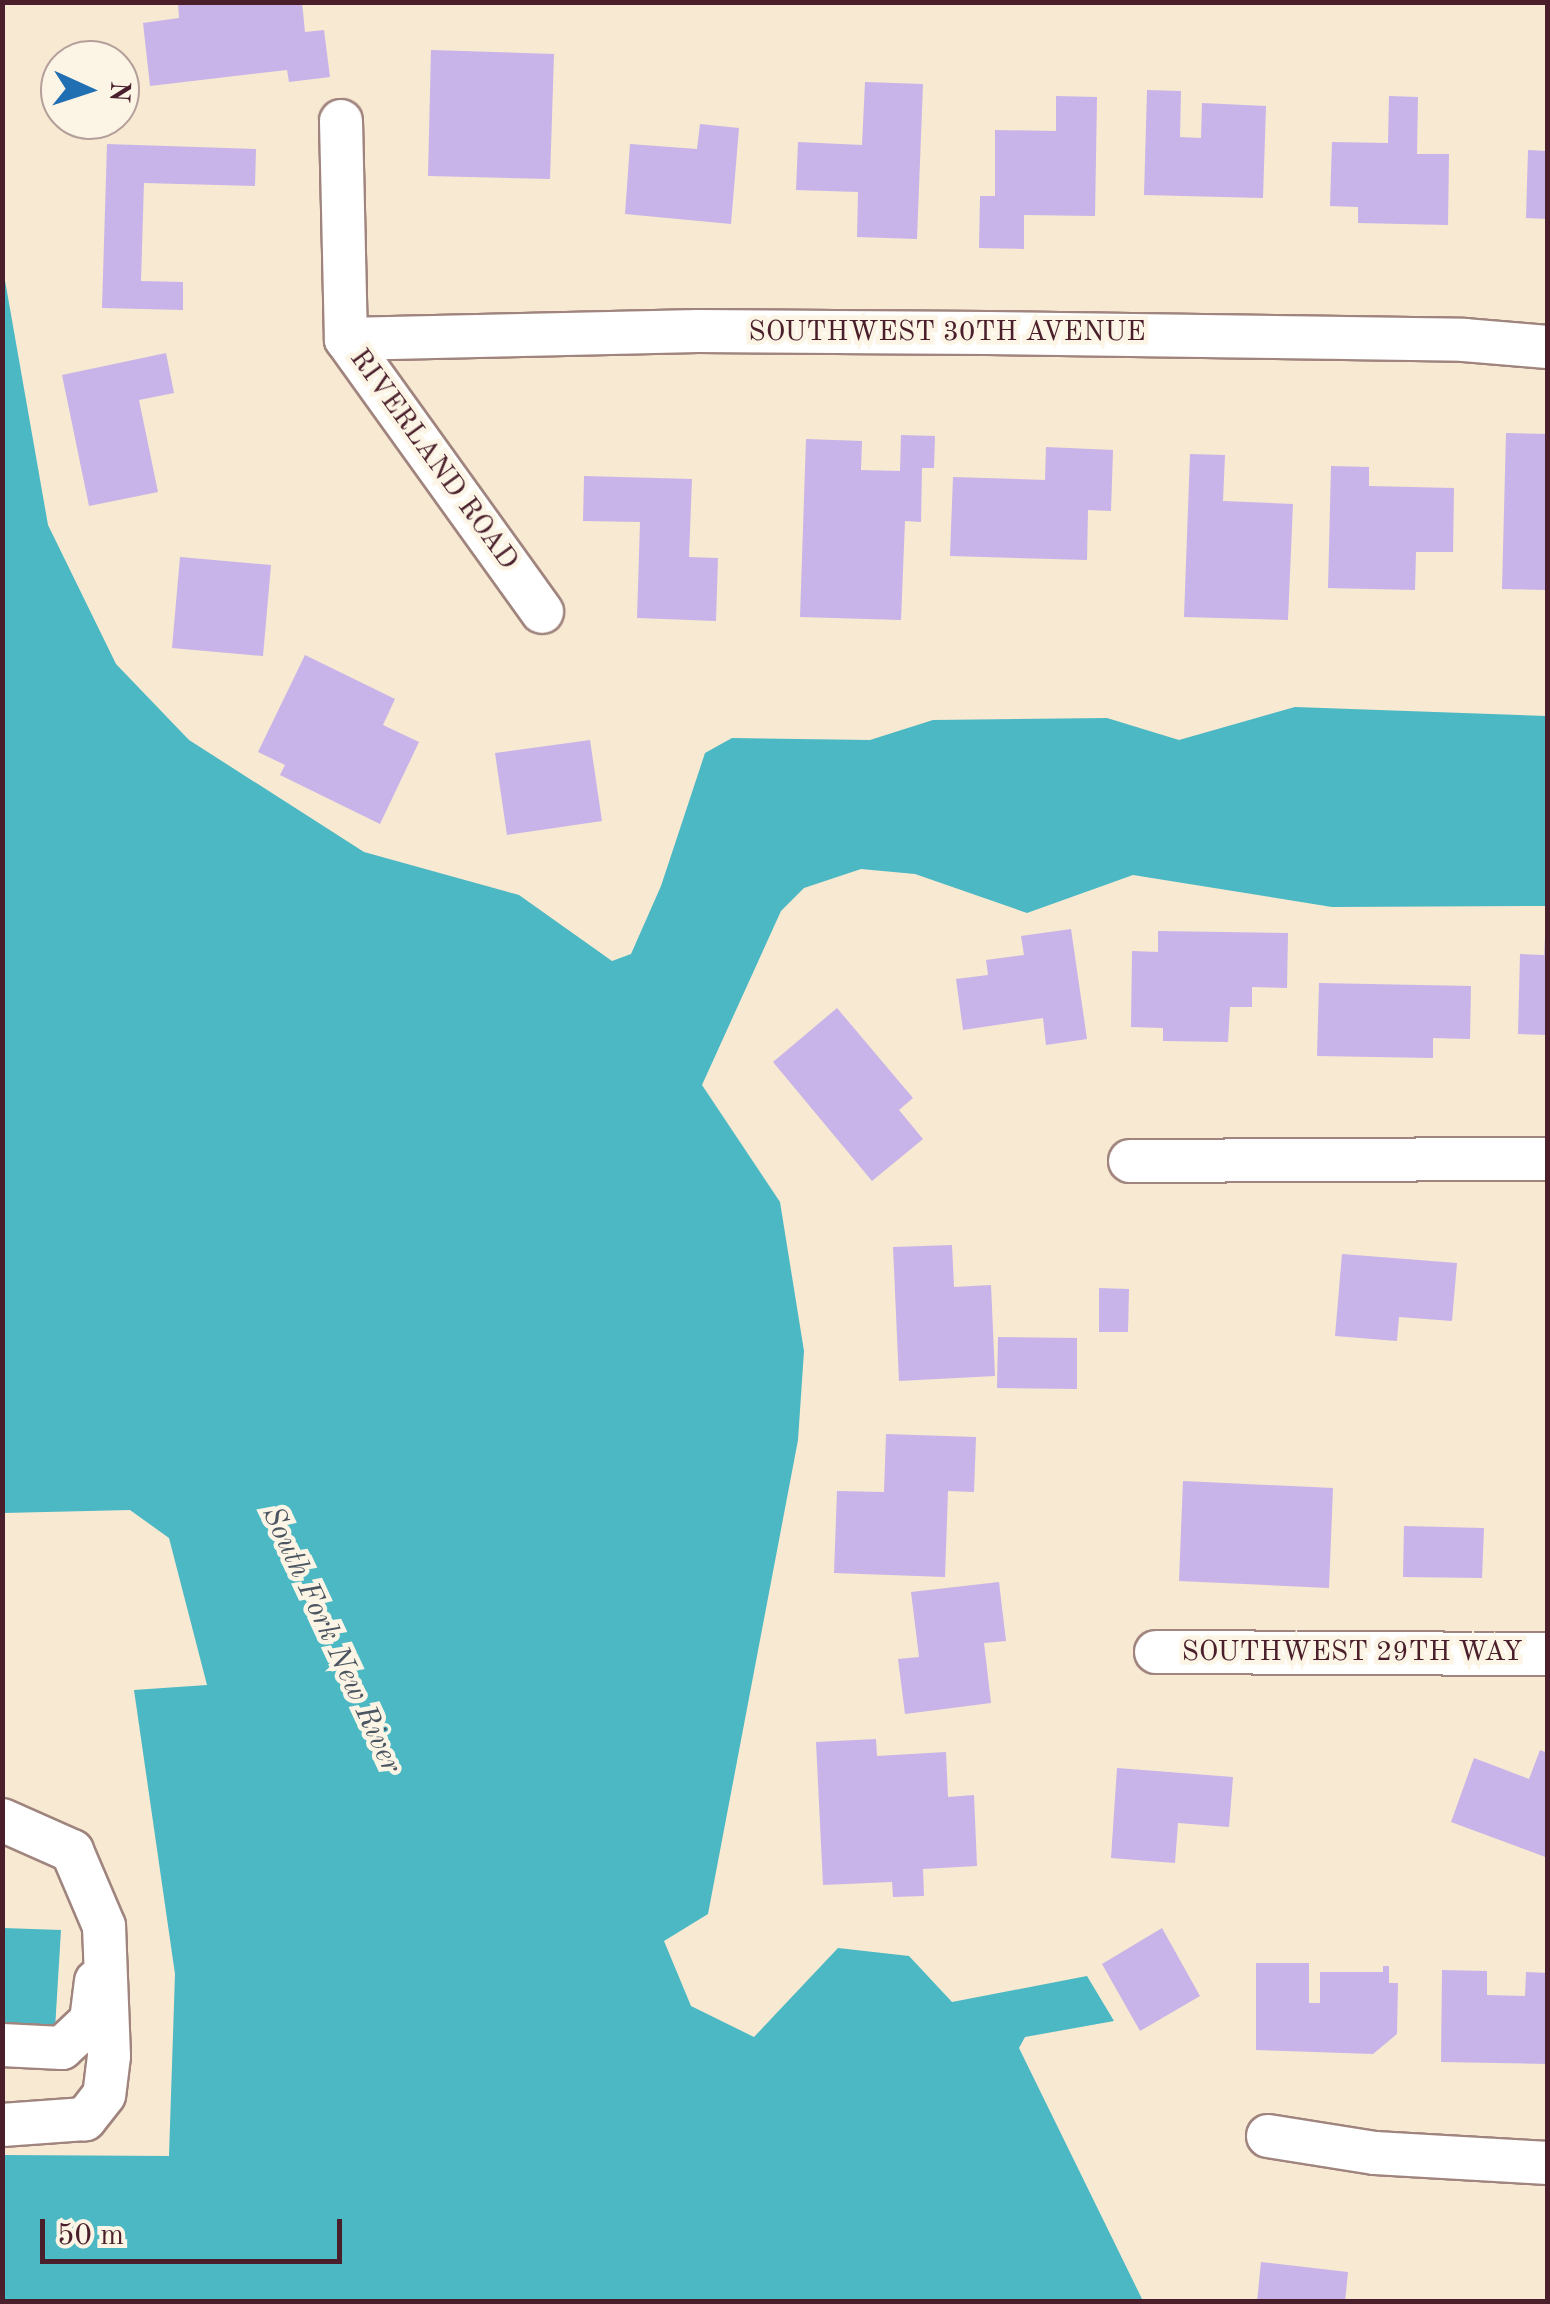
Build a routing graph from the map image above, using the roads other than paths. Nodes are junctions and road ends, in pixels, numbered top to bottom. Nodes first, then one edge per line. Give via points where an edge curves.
1 (341, 121) dead end
2 (346, 339) junction
3 (1548, 347) edge
4 (542, 612) dead end
5 (1548, 1159) edge
6 (1130, 1161) dead end
7 (1156, 1652) dead end
8 (1548, 1654) edge
9 (2, 1820) edge
10 (104, 1926) junction
11 (2, 2045) edge
12 (2, 2125) edge
13 (1268, 2136) dead end
14 (1548, 2163) edge

1 - 2 street, RIVERLAND ROAD
2 - 3 street, SOUTHWEST 30TH AVENUE via 988,332
2 - 4 street, RIVERLAND ROAD
5 - 6 street
7 - 8 street, SOUTHWEST 29TH WAY
9 - 10 street via 72,1852
10 - 11 street via 91,2021 62,2048
10 - 12 street via 104,2095 85,2119
13 - 14 street via 1375,2153

